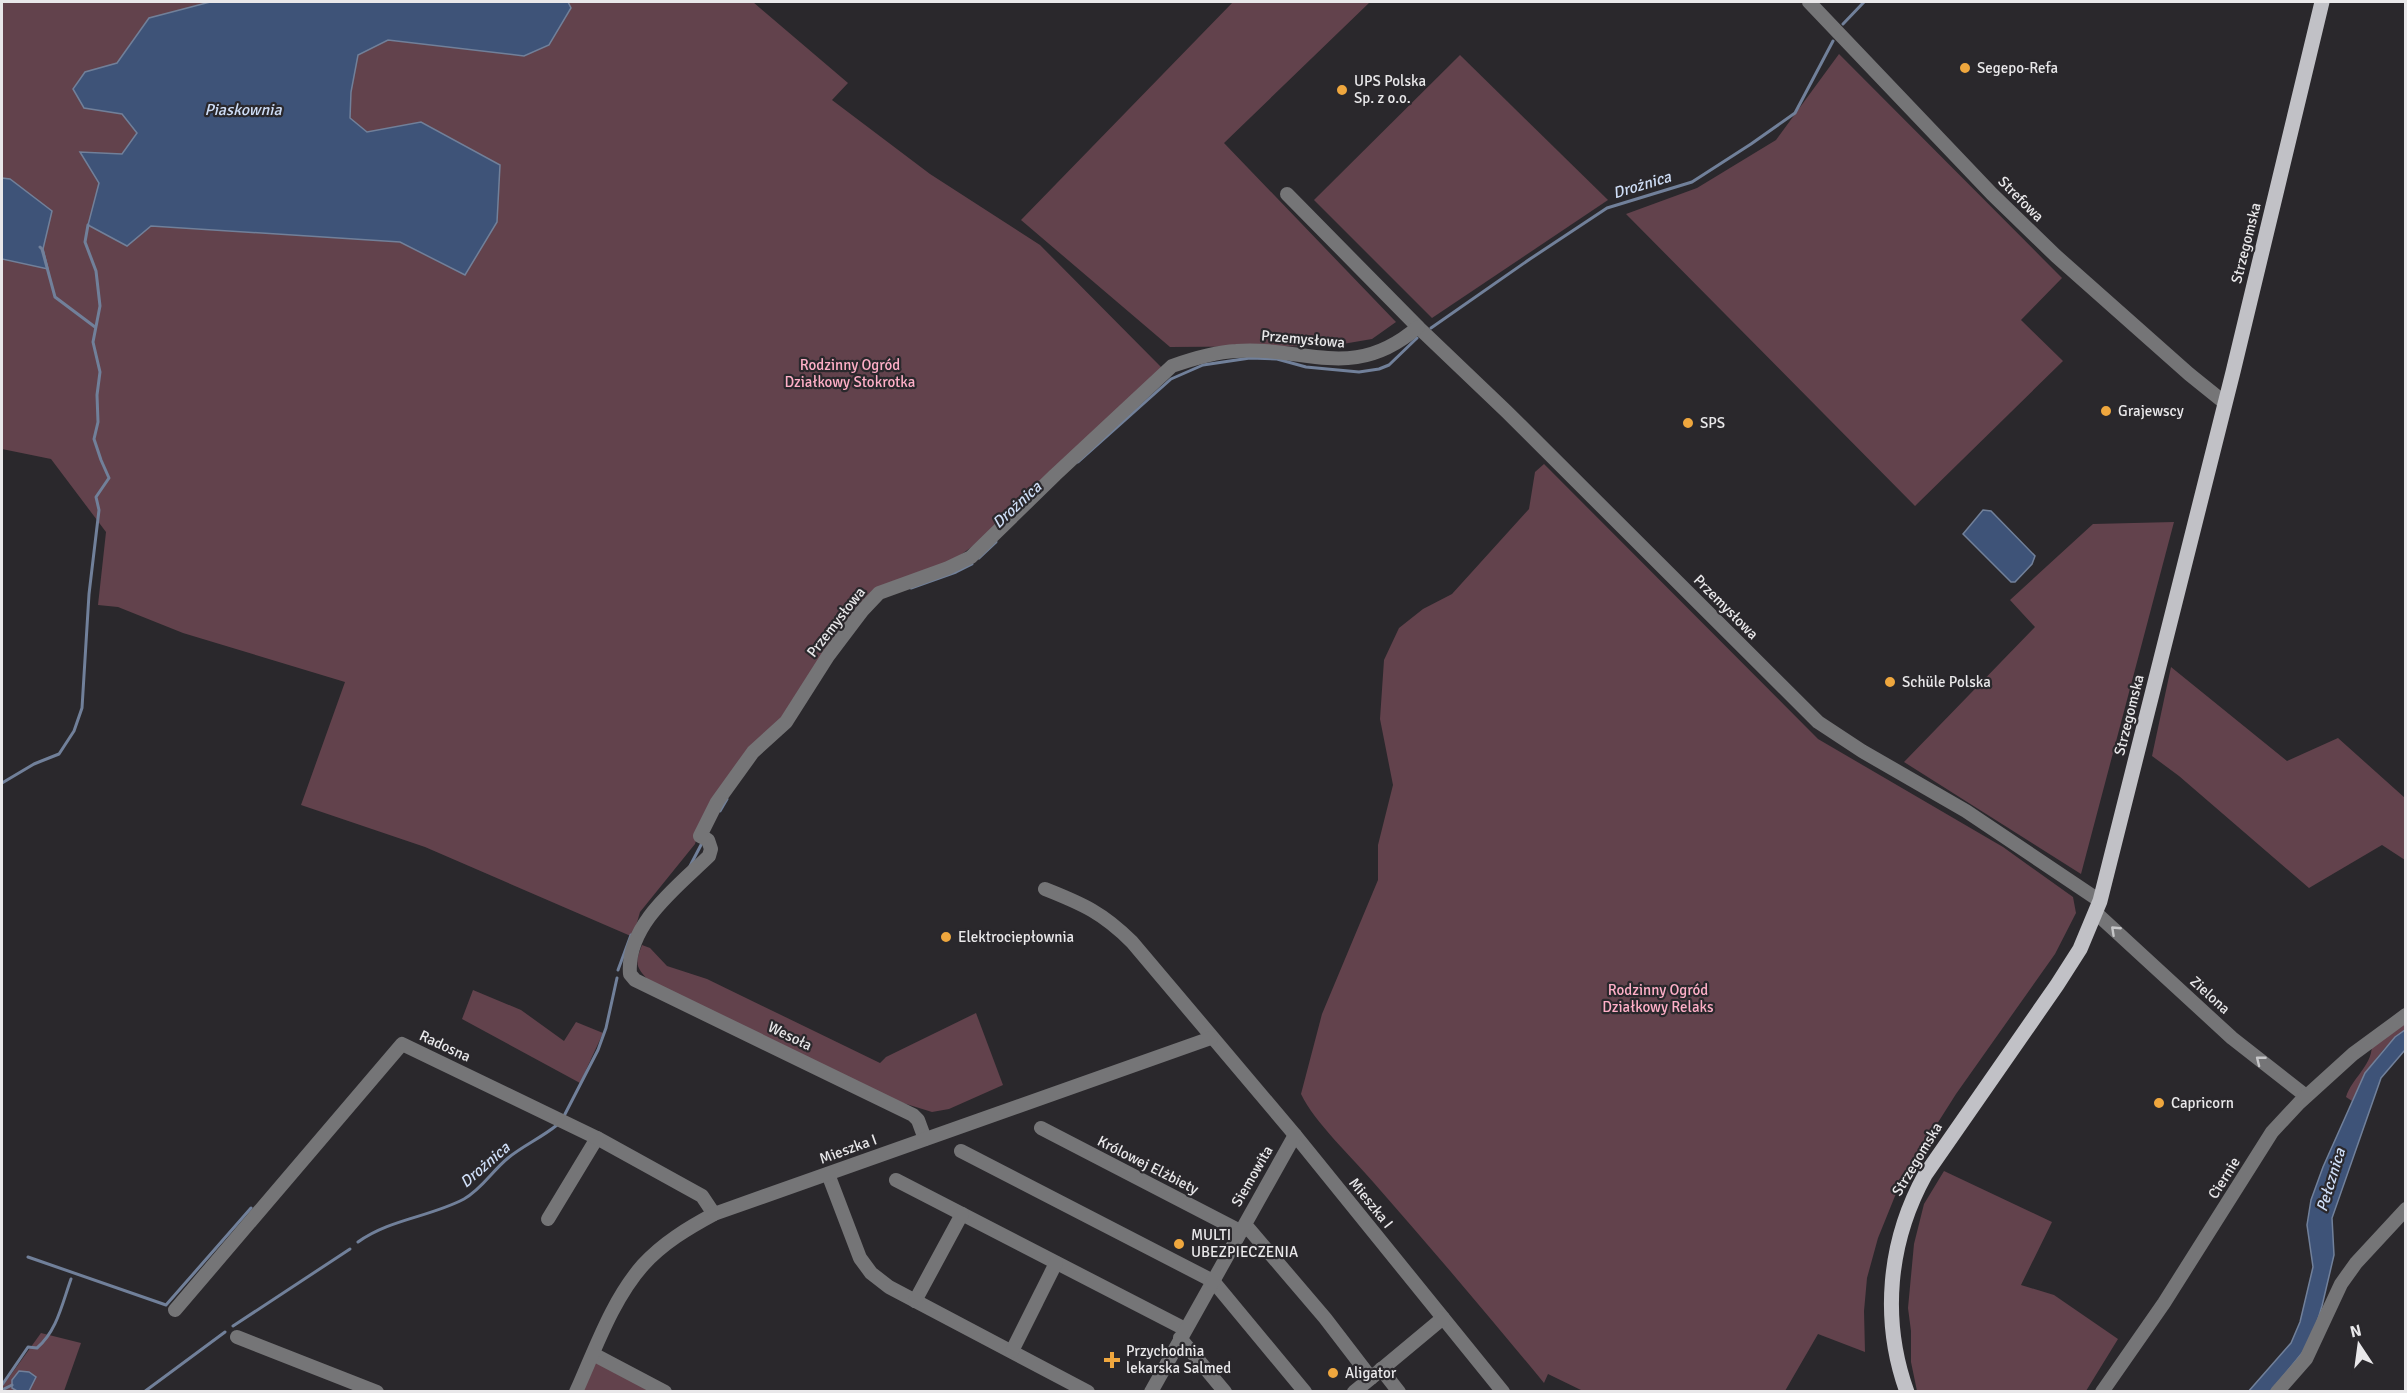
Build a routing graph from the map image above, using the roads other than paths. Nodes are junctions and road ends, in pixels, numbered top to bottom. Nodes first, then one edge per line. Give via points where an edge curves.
1 (1809, 2) edge
2 (2322, 2) edge
3 (1287, 194) dead end
4 (1418, 327) junction
5 (2225, 403) junction
6 (1045, 888) dead end
7 (2098, 907) junction
8 (630, 974) joint
9 (2406, 1015) edge
10 (1211, 1038) junction
11 (2306, 1096) junction
12 (1041, 1128) dead end
13 (1295, 1135) junction
14 (597, 1138) junction
15 (925, 1139) junction
16 (961, 1150) dead end
17 (828, 1174) junction
18 (896, 1180) dead end
19 (2406, 1209) edge
20 (714, 1214) junction
21 (962, 1214) junction
22 (548, 1219) dead end
23 (1240, 1231) junction
24 (1056, 1263) junction
25 (1213, 1281) junction
26 (915, 1301) junction
27 (175, 1310) dead end
28 (1443, 1318) junction
29 (1182, 1334) junction
30 (237, 1337) dead end
31 (1012, 1352) junction
32 (593, 1354) junction
33 (1376, 1374) junction
34 (2103, 1390) edge
35 (376, 1392) edge
36 (576, 1392) edge
37 (665, 1392) edge
38 (1088, 1392) edge
39 (1151, 1392) edge
40 (1225, 1392) edge
41 (1305, 1392) edge
42 (1354, 1392) edge
43 (1399, 1392) edge
44 (1503, 1392) edge
45 (1907, 1392) edge
46 (2277, 1392) edge

1 - 5 street, Strefowa via 2056,256
2 - 5 main road, Strzegomska
3 - 4 street
4 - 7 street, Przemysłowa via 1818,722 1966,811
4 - 8 street, Przemysłowa via 1391,345 1355,359 1235,351 1172,366 971,557 879,593 828,656 786,722 753,752 717,802 700,836 710,844 709,856 645,921 631,951
5 - 7 main road, Strzegomska
6 - 10 street, Mieszka I via 1112,921
11 -> 7 street, Zielona via 2232,1038
7 - 45 main road, Strzegomska via 2080,949 2058,985 1935,1158 1908,1209 1895,1255 1891,1304 1896,1351
8 - 15 street, Wesoła via 635,980 913,1115
9 - 11 street, Ciernie
10 - 13 street, Mieszka I
10 - 15 street, Mieszka I
11 - 34 street, Ciernie via 2272,1132 2164,1303
12 - 23 street, Królowej Elżbiety
13 - 23 street, Siemowita
13 - 28 street, Mieszka I
14 - 20 street, Radosna via 702,1196
14 - 22 street
14 - 27 street, Radosna via 402,1044
15 - 17 street, Mieszka I
16 - 25 street
17 - 20 street, Mieszka I
17 - 26 street via 860,1258 871,1273
18 - 21 street
19 - 46 street via 2341,1284 2306,1359
20 - 32 street, Mieszka I via 673,1238 644,1265 620,1299
21 - 24 street
21 - 26 street
23 - 25 street, Siemowita
23 - 33 street, Królowej Elżbiety via 1249,1229 1254,1233
24 - 29 street
24 - 31 street
25 - 29 street, Siemowita
25 - 41 street
26 - 31 street
28 - 33 street
28 - 44 street, Mieszka I
29 - 39 street, Siemowita
29 - 40 street
30 - 35 street
31 - 38 street
32 - 36 street, Mieszka I
32 - 37 street
33 - 42 street
33 - 43 street, Królowej Elżbiety

